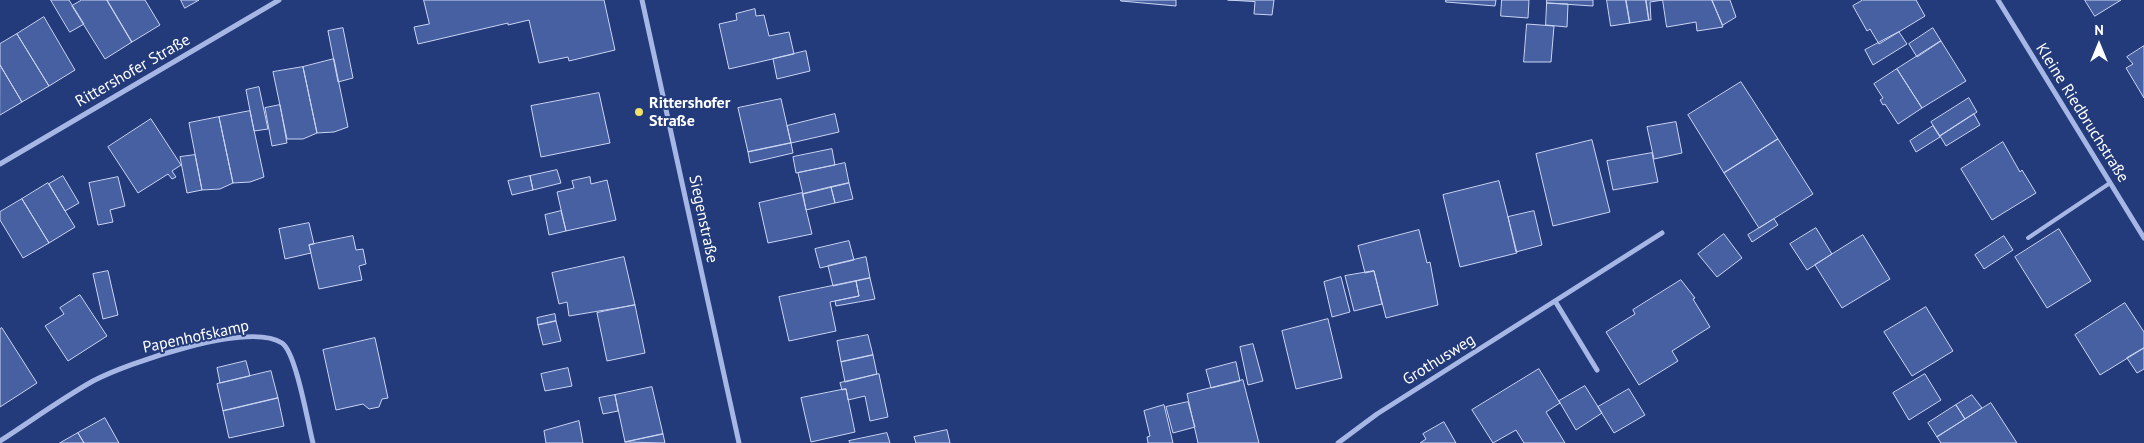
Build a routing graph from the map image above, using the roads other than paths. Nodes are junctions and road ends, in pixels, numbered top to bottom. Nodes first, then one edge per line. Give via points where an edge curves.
1 (279, 0) edge
2 (642, 0) edge
3 (1998, 0) edge
4 (0, 164) edge
5 (2110, 184) junction
6 (1662, 233) dead end
7 (2028, 238) dead end
8 (2144, 238) edge
9 (1555, 301) junction
10 (1597, 370) dead end
11 (0, 441) edge
12 (313, 443) edge
13 (739, 443) edge
14 (1338, 443) edge

1 - 4 street, Rittershofer Straße
2 - 13 street, Siegenstraße
3 - 5 street, Kleine Riedbruchstraße
5 - 7 lane
5 - 8 street, Kleine Riedbruchstraße
6 - 9 street, Grothusweg
9 - 10 street
9 - 14 street, Grothusweg via 1377,414
11 - 12 street, Papenhofskamp via 93,381 153,356 246,335 266,336 283,343 293,359

